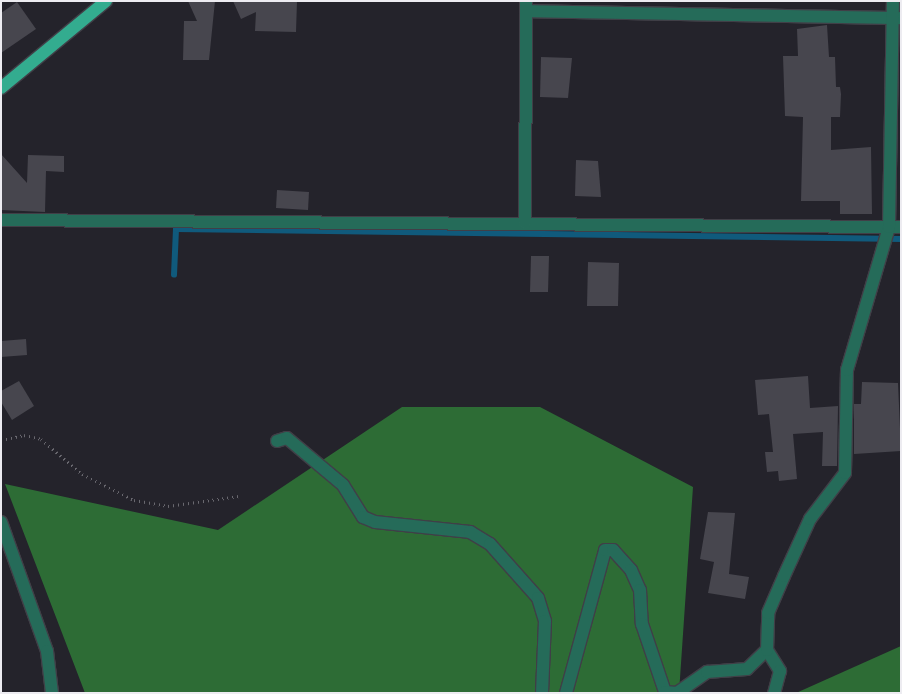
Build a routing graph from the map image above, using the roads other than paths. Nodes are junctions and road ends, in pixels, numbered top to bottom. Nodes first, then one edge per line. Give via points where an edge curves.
1 (106, 1) edge
2 (892, 1) edge
3 (526, 6) edge
4 (897, 17) edge
5 (1, 88) edge
6 (1, 220) edge
7 (525, 223) junction
8 (895, 227) edge
9 (277, 441) dead end
10 (1, 522) edge
11 (768, 650) junction
12 (52, 693) edge
13 (542, 693) edge
14 (566, 693) edge
15 (774, 693) edge

1 - 5 main road
2 - 4 street
3 - 4 street
3 - 7 street
4 - 8 street
6 - 7 street
7 - 8 street
8 - 11 street via 847,370 846,473 810,519 784,576 768,613
9 - 13 street via 287,438 343,484 363,517 375,522 470,532 490,544 538,598 545,621
10 - 12 street via 47,651
11 - 14 street via 747,669 707,672 677,692 665,692 642,624 640,590 631,570 613,550 605,550
11 - 15 street via 780,671

